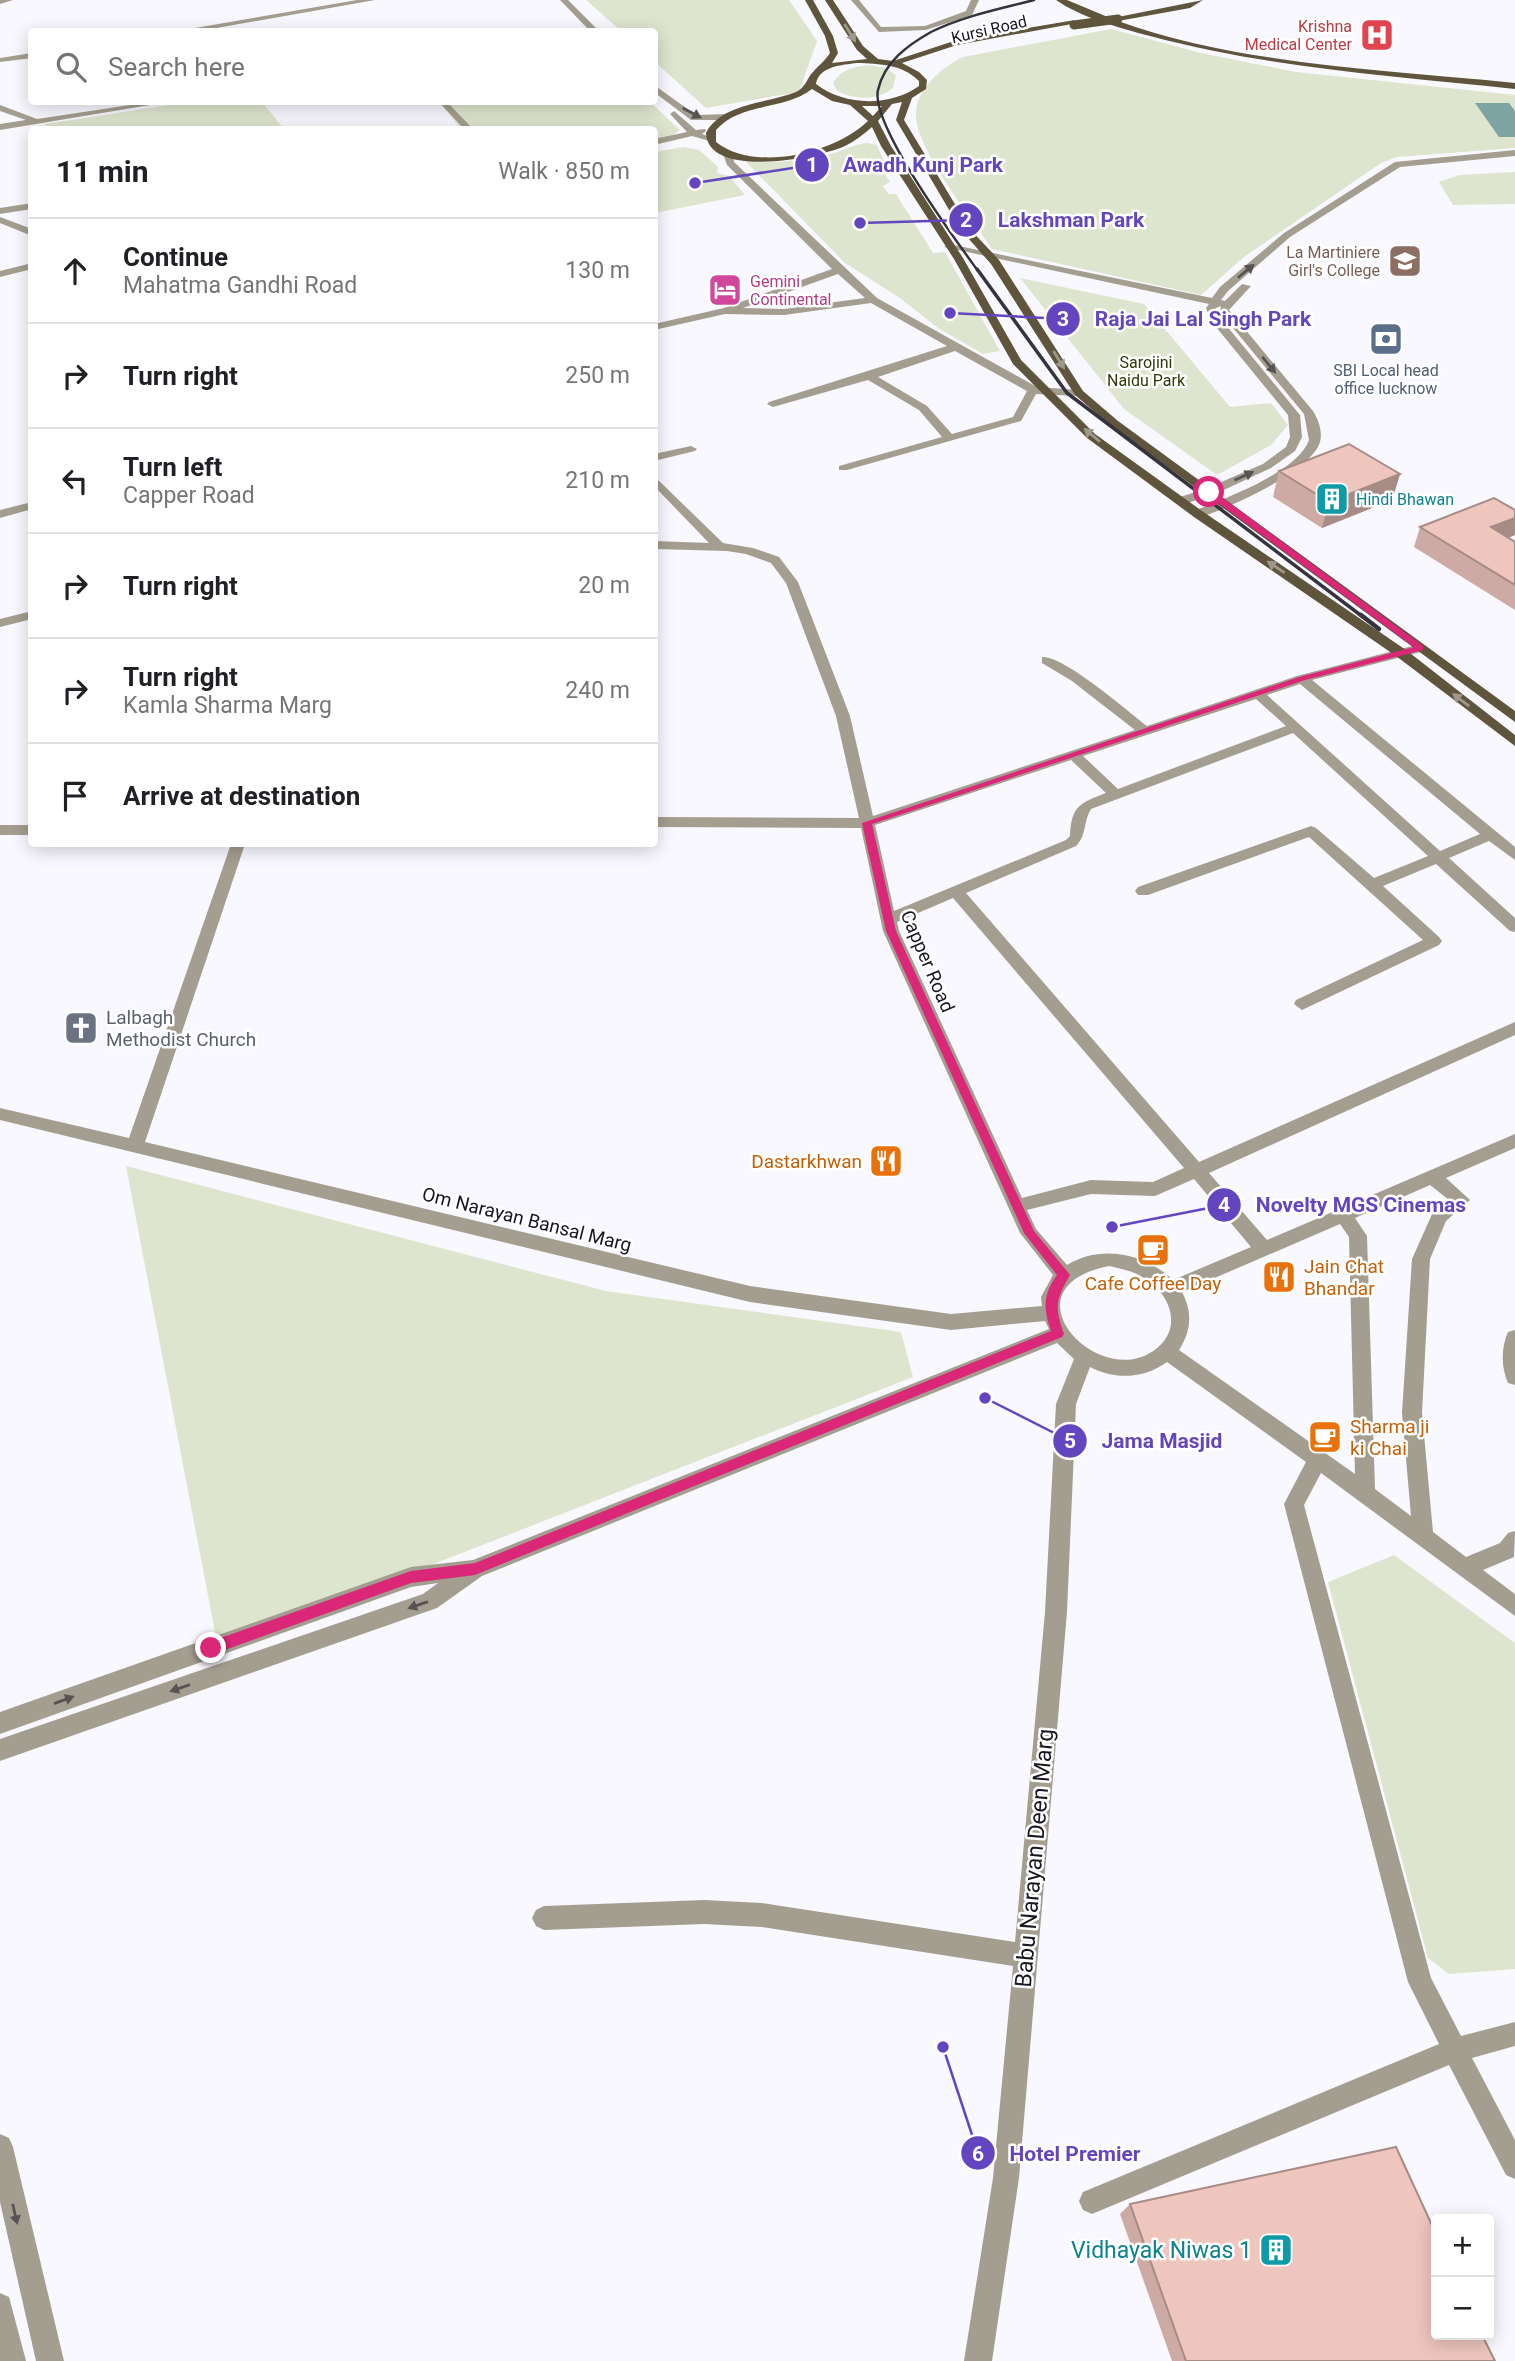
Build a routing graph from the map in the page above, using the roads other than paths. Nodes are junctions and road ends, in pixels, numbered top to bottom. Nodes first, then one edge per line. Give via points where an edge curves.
1 (9, 0) edge
2 (371, 0) edge
3 (564, 0) edge
4 (809, 0) edge
5 (829, 0) edge
6 (855, 0) edge
7 (975, 0) edge
8 (1060, 0) edge
9 (1182, 0) edge
10 (1199, 0) edge
11 (0, 2) edge
12 (1115, 17) junction
13 (1073, 24) junction
14 (200, 28) edge
15 (592, 28) edge
16 (28, 56) edge
17 (936, 58) dead end
18 (0, 60) edge
19 (875, 61) junction
20 (893, 64) junction
21 (824, 68) junction
22 (812, 85) junction
23 (1515, 86) edge
24 (658, 90) edge
25 (662, 94) junction
26 (908, 97) junction
27 (852, 102) junction
28 (889, 102) junction
29 (147, 105) edge
30 (446, 105) edge
31 (0, 108) edge
32 (727, 117) junction
33 (874, 121) junction
34 (37, 125) edge
35 (466, 126) edge
36 (713, 126) junction
37 (0, 127) edge
38 (695, 134) junction
39 (855, 137) junction
40 (883, 139) junction
41 (658, 141) edge
42 (711, 141) junction
43 (658, 149) edge
44 (1515, 153) edge
45 (728, 154) junction
46 (1515, 159) edge
47 (28, 207) edge
48 (0, 211) edge
49 (0, 220) edge
50 (28, 231) edge
51 (949, 247) junction
52 (985, 253) junction
53 (958, 258) junction
54 (995, 262) junction
55 (28, 267) edge
56 (839, 270) junction
57 (0, 274) edge
58 (873, 300) junction
59 (1213, 305) junction
60 (1226, 308) junction
61 (725, 312) junction
62 (658, 326) edge
63 (955, 348) junction
64 (869, 376) junction
65 (1033, 390) junction
66 (1047, 393) junction
67 (1079, 393) junction
68 (773, 404) dead end
69 (949, 438) junction
70 (691, 449) dead end
71 (658, 457) edge
72 (843, 468) dead end
73 (658, 483) edge
74 (1209, 492) junction
75 (1181, 501) junction
76 (1226, 503) junction
77 (28, 506) edge
78 (0, 514) edge
79 (1198, 514) junction
80 (658, 545) edge
81 (720, 547) junction
82 (28, 616) edge
83 (0, 623) edge
84 (1420, 648) junction
85 (1401, 653) junction
86 (1047, 660) dead end
87 (1302, 679) junction
88 (1257, 694) junction
89 (1515, 718) edge
90 (1294, 728) junction
91 (1145, 731) junction
92 (1515, 742) edge
93 (1073, 755) junction
94 (1116, 795) junction
95 (658, 822) edge
96 (867, 823) junction
97 (0, 831) edge
98 (28, 831) edge
99 (1491, 835) junction
100 (237, 847) edge
101 (1515, 855) edge
102 (1437, 857) junction
103 (1372, 885) junction
104 (1143, 891) dead end
105 (956, 892) junction
106 (888, 919) junction
107 (1515, 927) edge
108 (1302, 1004) dead end
109 (1515, 1028) edge
110 (0, 1114) edge
111 (1515, 1140) edge
112 (135, 1147) junction
113 (1197, 1170) junction
114 (1432, 1177) junction
115 (1017, 1206) junction
116 (1343, 1215) junction
117 (1265, 1250) junction
118 (1064, 1275) junction
119 (1171, 1289) junction
120 (1050, 1312) junction
121 (1058, 1334) junction
122 (1515, 1338) edge
123 (1168, 1353) junction
124 (1084, 1357) junction
125 (1515, 1377) edge
126 (1317, 1461) junction
127 (1365, 1493) junction
128 (1423, 1538) junction
129 (1515, 1540) edge
130 (1464, 1568) junction
131 (475, 1569) junction
132 (1515, 1606) edge
133 (211, 1648) junction
134 (216, 1676) junction
135 (0, 1723) edge
136 (0, 1750) edge
137 (544, 1917) dead end
138 (1026, 1956) junction
139 (1515, 2034) edge
140 (1455, 2050) junction
141 (0, 2147) edge
142 (1515, 2166) edge
143 (1092, 2201) dead end
144 (0, 2306) edge
145 (12, 2361) edge
146 (50, 2361) edge
147 (978, 2361) edge

1 - 11 street
2 - 14 street
3 - 15 street
4 - 21 main road via 834,53
5 -> 19 main road via 860,48
6 - 7 street via 879,30 926,28 969,13
8 - 23 main road via 1127,27 1219,50
9 - 12 main road, Kursi Road
10 - 12 main road, Kursi Road via 1187,6
12 - 13 main road, Kursi Road, bridge
13 - 17 main road, Kursi Road
13 - 20 main road, Kursi Road via 960,44
16 - 18 street
19 - 20 main road
19 - 21 main road
20 - 26 main road via 925,76 923,87
21 - 22 main road via 811,79
22 - 27 main road via 825,96
22 - 32 main road via 803,95 785,102
24 - 25 street
25 -> 32 street via 694,118
25 - 38 street via 661,101
26 - 28 main road
26 - 52 main road via 900,120 966,230
27 - 28 main road
27 - 33 main road
28 - 33 main road
29 - 34 street
30 - 35 street
31 - 34 street
32 - 36 main road
33 - 39 main road
33 - 40 main road
34 - 37 street
36 - 38 street
36 - 42 main road
38 - 41 street
38 - 42 street
39 - 40 main road
39 - 45 main road via 796,157
40 - 51 main road
42 - 43 street
42 - 45 main road
59 -> 44 street via 1224,289 1287,235 1398,164
45 - 56 street via 730,163
46 - 60 street via 1415,167 1402,173 1304,237
47 - 48 street
49 - 50 street
51 - 52 street
51 - 53 main road
52 - 54 main road
52 - 59 street
53 - 54 street
53 - 66 main road via 1010,352
54 - 59 street
54 -> 67 main road
55 - 57 street
56 - 58 street
56 - 61 street
58 - 61 street via 785,312
58 - 63 street
59 - 60 street
74 -> 59 street via 1267,466 1291,449 1296,437 1294,415 1216,320
60 -> 76 street via 1309,413 1316,431 1313,446 1299,462
61 - 62 street
63 - 64 street
63 - 65 street
64 - 68 street
64 - 69 street via 923,408
65 - 66 street
65 - 69 street via 1017,419
66 - 67 street
75 -> 66 main road via 1091,436
67 - 74 main road
69 - 72 street
70 - 71 street
73 - 81 street
74 - 75 street
74 - 76 main road
75 - 79 main road
76 - 79 street
76 - 84 main road
77 - 78 street
85 -> 79 main road
80 - 81 street, Capper Road
81 - 96 street, Capper Road via 775,560 792,582 843,716
82 - 83 street
84 - 85 street
84 - 89 main road
85 - 87 street
92 -> 85 main road
86 - 91 street
87 - 88 street
87 - 99 street
88 - 90 street
88 - 91 street
90 - 94 street
90 - 102 street
91 - 93 street
93 - 94 street
93 - 96 street
94 - 105 street via 1086,806 1071,843
95 - 96 street
96 - 106 street, Capper Road
97 - 98 street
99 - 101 street
99 - 102 street
100 - 112 street
102 - 103 street
102 - 107 street
103 - 104 street via 1311,831
103 - 108 street via 1434,941
105 - 106 street
105 - 113 street
106 - 115 street, Capper Road
109 - 113 street
110 - 112 street, Om Narayan Bansal Marg
111 - 114 street
112 - 120 street, Om Narayan Bansal Marg via 750,1294 951,1322
113 - 115 street via 1155,1189 1091,1187
113 - 117 street
114 - 116 street
114 - 128 street via 1461,1200 1439,1217 1422,1259 1412,1413
115 - 118 street, Capper Road via 1029,1233
116 - 117 street
116 - 127 street via 1357,1236
117 - 119 street
118 - 119 street via 1083,1264 1109,1259 1136,1265
118 - 120 street via 1053,1290
119 - 123 street via 1182,1315 1180,1335
120 - 121 street
121 - 124 street
121 - 131 street
122 - 125 street
123 - 124 street via 1149,1364 1128,1368
123 - 126 street
124 - 138 street, Babu Narayan Deen Marg via 1066,1404 1056,1612
126 - 127 street
126 - 140 street via 1294,1504 1420,1982
127 - 128 street
128 - 130 street
129 - 130 street via 1507,1550
130 - 132 street
131 - 133 street via 411,1577
131 -> 134 street via 430,1601
133 - 134 street
135 -> 133 street
134 -> 136 street
137 - 138 street via 704,1912 762,1915
138 - 147 street, Babu Narayan Deen Marg via 1006,2178
139 - 140 street
140 - 142 street
140 - 143 street
141 -> 146 street
144 - 145 street

